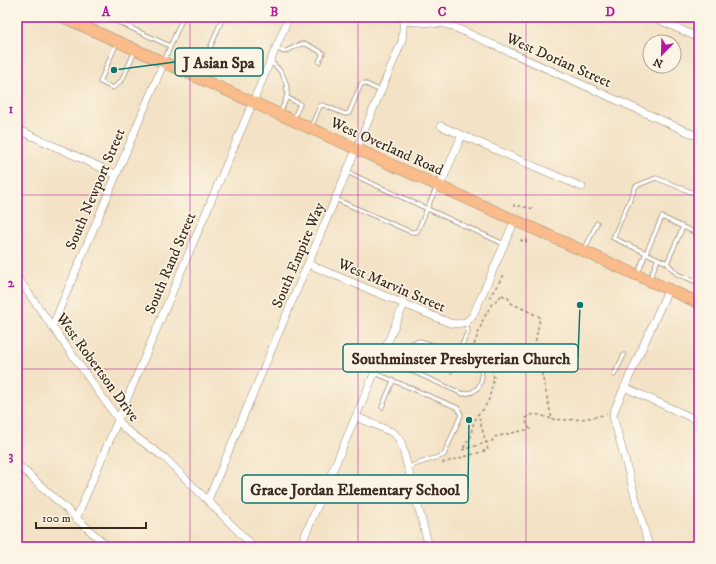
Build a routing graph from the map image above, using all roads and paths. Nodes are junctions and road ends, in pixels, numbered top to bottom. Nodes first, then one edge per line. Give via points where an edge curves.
1 (64, 17) edge
2 (107, 17) edge
3 (183, 17) edge
4 (222, 17) edge
5 (289, 17) edge
6 (653, 17) edge
7 (404, 19) edge
8 (81, 21) edge
9 (699, 38) edge
10 (118, 41) junction
11 (170, 46) junction
12 (276, 48) junction
13 (136, 49) junction
14 (164, 62) junction
15 (270, 62) junction
16 (320, 62) dead end
17 (198, 78) junction
18 (381, 91) junction
19 (286, 97) junction
20 (252, 102) junction
21 (279, 114) junction
22 (293, 120) junction
23 (441, 126) dead end
24 (311, 128) junction
25 (17, 129) edge
26 (462, 135) junction
27 (699, 137) edge
28 (357, 149) junction
29 (347, 172) junction
30 (115, 174) junction
31 (439, 186) junction
32 (582, 187) dead end
33 (699, 196) edge
34 (335, 199) junction
35 (514, 207) dead end
36 (427, 209) junction
37 (535, 209) dead end
38 (515, 220) junction
39 (597, 223) dead end
40 (683, 227) junction
41 (699, 234) edge
42 (504, 244) junction
43 (584, 252) junction
44 (646, 254) junction
45 (658, 259) junction
46 (667, 263) junction
47 (308, 264) junction
48 (505, 272) dead end
49 (636, 276) junction
50 (17, 277) edge
51 (648, 281) junction
52 (699, 283) edge
53 (668, 290) junction
54 (488, 299) dead end
55 (404, 304) junction
56 (699, 304) edge
57 (466, 323) junction
58 (52, 327) junction
59 (624, 354) dead end
60 (458, 356) junction
61 (451, 371) dead end
62 (375, 373) junction
63 (614, 375) dead end
64 (392, 380) junction
65 (624, 387) junction
66 (382, 407) dead end
67 (478, 414) junction
68 (607, 414) dead end
69 (356, 417) junction
70 (552, 419) junction
71 (118, 420) junction
72 (699, 421) edge
73 (486, 442) junction
74 (442, 463) dead end
75 (17, 464) edge
76 (408, 467) junction
77 (208, 500) junction
78 (76, 519) junction
79 (108, 547) edge
80 (254, 547) edge
81 (300, 547) edge
82 (429, 547) edge
83 (649, 547) edge

1 - 8 main road, West Overland Road
2 - 11 lane
3 - 11 lane
4 - 17 lane
5 - 12 street, South Rand Street
6 - 9 street
7 - 18 street, South Empire Way via 402,41
7 - 27 street, West Dorian Street via 454,27
8 - 10 main road, West Overland Road
10 - 13 main road, West Overland Road
10 - 13 lane via 100,82 113,88 120,84
11 - 14 lane
12 - 15 street, South Rand Street
12 - 16 lane via 284,52 306,44 323,53
13 - 14 main road, West Overland Road
14 - 17 main road, West Overland Road
14 - 30 street, South Newport Street
15 - 19 lane via 280,71 287,87
15 - 20 street, South Rand Street
17 - 20 main road, West Overland Road
18 - 24 lane via 361,84 349,113 320,106
18 - 28 street, South Empire Way
19 - 21 lane
19 - 22 lane via 300,104
20 - 21 main road, West Overland Road
20 - 71 street, South Rand Street
21 - 22 main road, West Overland Road
22 - 24 main road, West Overland Road
23 - 26 street
24 - 28 main road, West Overland Road
25 - 30 street
26 - 31 street
26 - 32 street
28 - 29 street, South Empire Way
28 - 31 main road, West Overland Road
29 - 34 street, South Empire Way
29 - 36 lane
30 - 58 street, South Newport Street
31 - 36 lane
31 - 38 main road, West Overland Road
33 - 44 lane via 656,178 636,186 613,238
34 - 36 lane via 411,232 417,232
34 - 47 street, South Empire Way
35 - 37 path
36 - 42 lane
38 - 42 street
38 - 43 main road, West Overland Road
39 - 43 lane
40 - 41 lane
40 - 44 lane via 662,217
40 - 46 lane
42 - 57 street via 474,313
43 - 49 main road, West Overland Road
44 - 45 lane
44 - 49 lane
45 - 46 lane
45 - 51 lane
46 - 52 lane via 677,274
47 - 55 street, West Marvin Street
47 - 77 street, South Empire Way
48 - 54 path
49 - 51 main road, West Overland Road
50 - 58 street, West Robertson Drive
51 - 53 main road, West Overland Road
53 - 56 main road, West Overland Road
53 - 65 street
55 - 57 street, West Marvin Street via 450,323
55 - 62 street
57 - 60 lane via 468,331
58 - 71 street, West Robertson Drive
59 - 63 lane
60 - 60 lane via 420,341 410,344 402,359 412,373 464,394 469,393 478,388 482,373 476,364
60 - 61 lane
62 - 64 lane
62 - 69 street
64 - 66 lane
64 - 76 lane via 458,408 461,415 444,455
65 - 72 street
65 - 83 street via 614,416
67 - 70 path via 490,399 494,378 489,357 478,352 474,345 491,305 502,295 511,303 540,317 535,344
67 - 73 path
67 - 73 path via 471,436 462,450
68 - 70 path via 581,420
69 - 76 street via 394,433 401,442
69 - 81 street
70 - 73 path via 531,414 526,418 530,429 494,437 492,441
71 - 77 street, West Robertson Drive via 125,429 165,458
71 - 78 street, South Rand Street
73 - 74 path via 488,450
75 - 78 street
76 - 82 street
77 - 80 street, West Robertson Drive
78 - 79 street

